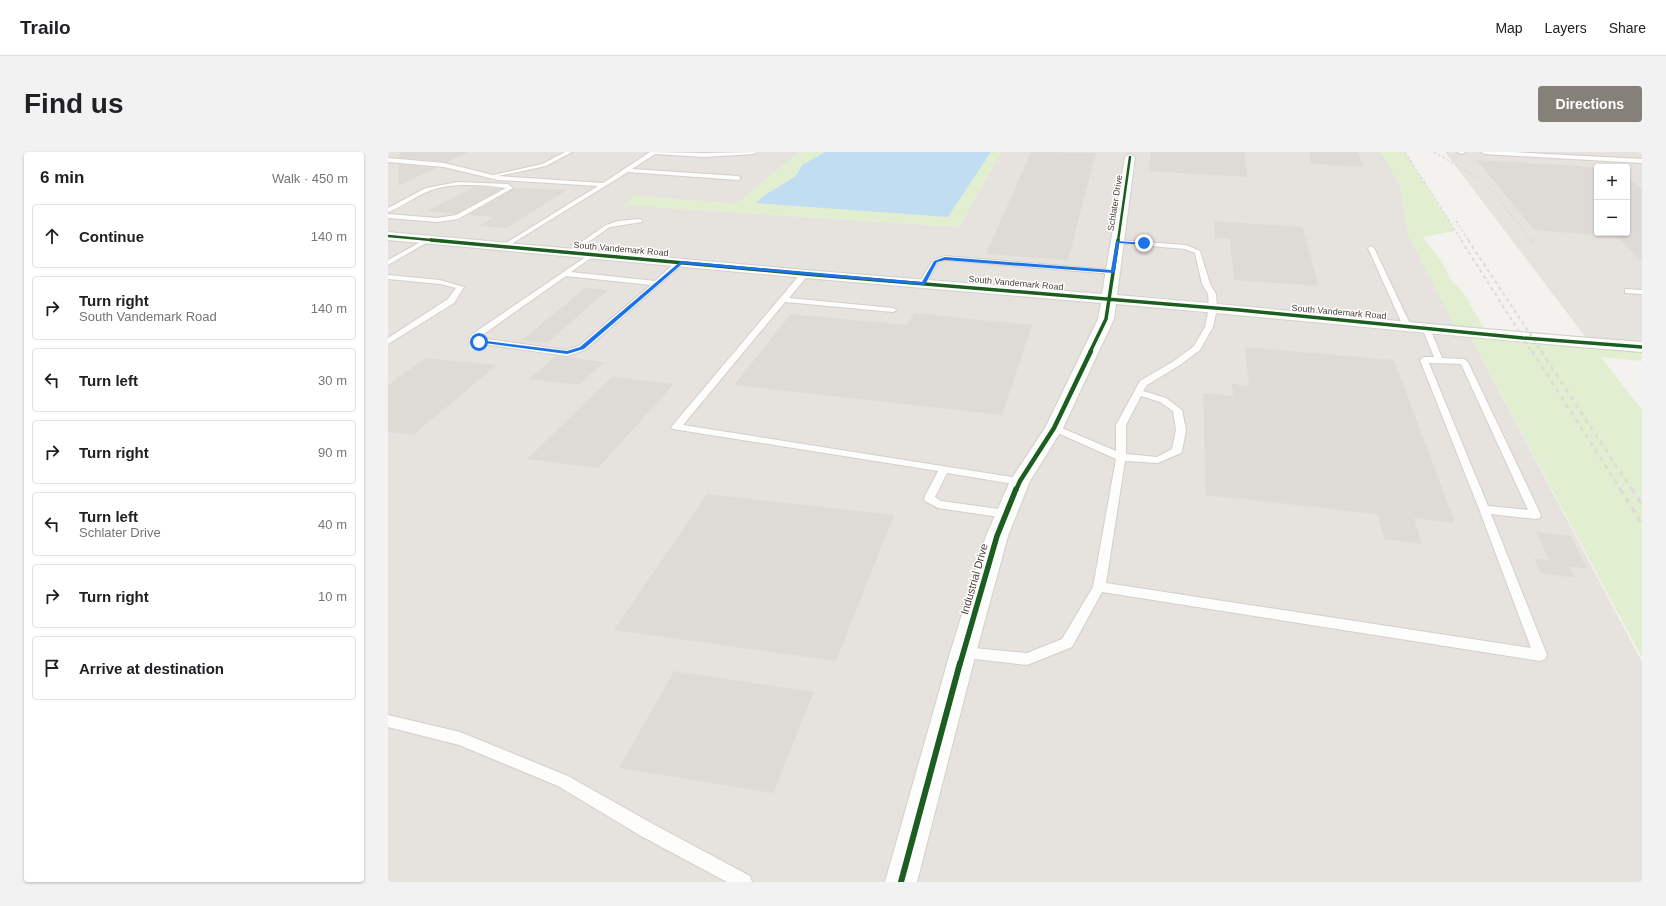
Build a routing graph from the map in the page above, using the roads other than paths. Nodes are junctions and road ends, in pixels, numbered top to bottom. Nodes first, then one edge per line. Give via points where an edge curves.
1 (569, 152) edge
2 (654, 152) edge
3 (754, 152) edge
4 (1484, 152) edge
5 (1130, 157) dead end
6 (388, 160) edge
7 (1642, 161) edge
8 (627, 170) junction
9 (491, 176) junction
10 (738, 178) dead end
11 (604, 185) junction
12 (388, 210) edge
13 (388, 216) edge
14 (640, 221) dead end
15 (388, 236) edge
16 (428, 240) junction
17 (1117, 242) junction
18 (503, 246) junction
19 (1371, 248) dead end
20 (570, 252) junction
21 (593, 254) junction
22 (681, 262) junction
23 (388, 263) edge
24 (1113, 272) junction
25 (565, 274) junction
26 (805, 274) junction
27 (388, 277) edge
28 (657, 283) junction
29 (924, 283) junction
30 (1628, 291) dead end
31 (1642, 292) edge
32 (1109, 299) junction
33 (783, 300) junction
34 (1213, 308) junction
35 (892, 310) dead end
36 (1407, 326) junction
37 (1426, 328) junction
38 (388, 342) edge
39 (1642, 347) edge
40 (1439, 360) junction
41 (1138, 392) junction
42 (1054, 428) junction
43 (1121, 457) junction
44 (944, 469) junction
45 (1020, 481) junction
46 (1484, 509) junction
47 (1006, 514) junction
48 (1099, 587) junction
49 (963, 653) junction
50 (388, 722) edge
51 (744, 882) edge
52 (901, 882) edge

1 - 9 lane via 544,165
2 - 3 lane via 704,155
2 - 8 lane
4 - 7 lane
5 - 17 street, Schlater Drive
6 - 9 lane via 444,165
8 - 10 lane
8 - 11 lane
9 - 11 lane
11 - 18 lane
12 - 13 lane via 428,189 461,183 510,188 458,217 437,220
14 - 20 lane via 608,226
15 - 16 street, South Vandemark Road
16 - 18 street, South Vandemark Road
16 - 23 lane
17 - 24 street, Schlater Drive
17 - 34 lane via 1186,247 1198,252 1206,284 1212,294
18 - 20 street, South Vandemark Road
19 - 36 lane
20 - 21 street, South Vandemark Road
21 - 22 street, South Vandemark Road
21 - 25 lane
22 - 26 street, South Vandemark Road
22 - 28 lane
24 - 29 lane via 945,258 935,261
24 - 32 street, Schlater Drive
25 - 28 lane
25 - 28 lane via 473,340 572,352 582,348
26 - 29 street, South Vandemark Road
26 - 33 lane
27 - 38 lane via 440,282 460,287 451,301
29 - 32 street, South Vandemark Road
30 - 31 lane
32 - 34 street, South Vandemark Road
32 - 42 street, Industrial Drive via 1106,319
33 - 35 lane
33 - 44 lane via 676,428
34 - 36 street, South Vandemark Road
34 - 41 lane via 1209,326 1197,348 1143,383
36 - 37 street, South Vandemark Road
37 - 39 street, South Vandemark Road
37 - 40 lane
40 - 46 lane via 1424,360
40 - 46 lane via 1464,362 1536,515
41 - 43 lane via 1121,425
41 - 43 lane via 1162,400 1177,410 1181,430 1177,451 1158,460
42 - 43 lane
42 - 45 street, Industrial Drive
43 - 48 lane
44 - 45 lane
44 - 47 lane via 930,498 938,504
45 - 47 street, Industrial Drive
46 - 48 lane via 1540,655
47 - 49 street, Industrial Drive via 997,536
48 - 49 lane via 1067,643 1027,658
49 - 52 street, Industrial Drive
50 - 51 lane via 460,739 563,781

